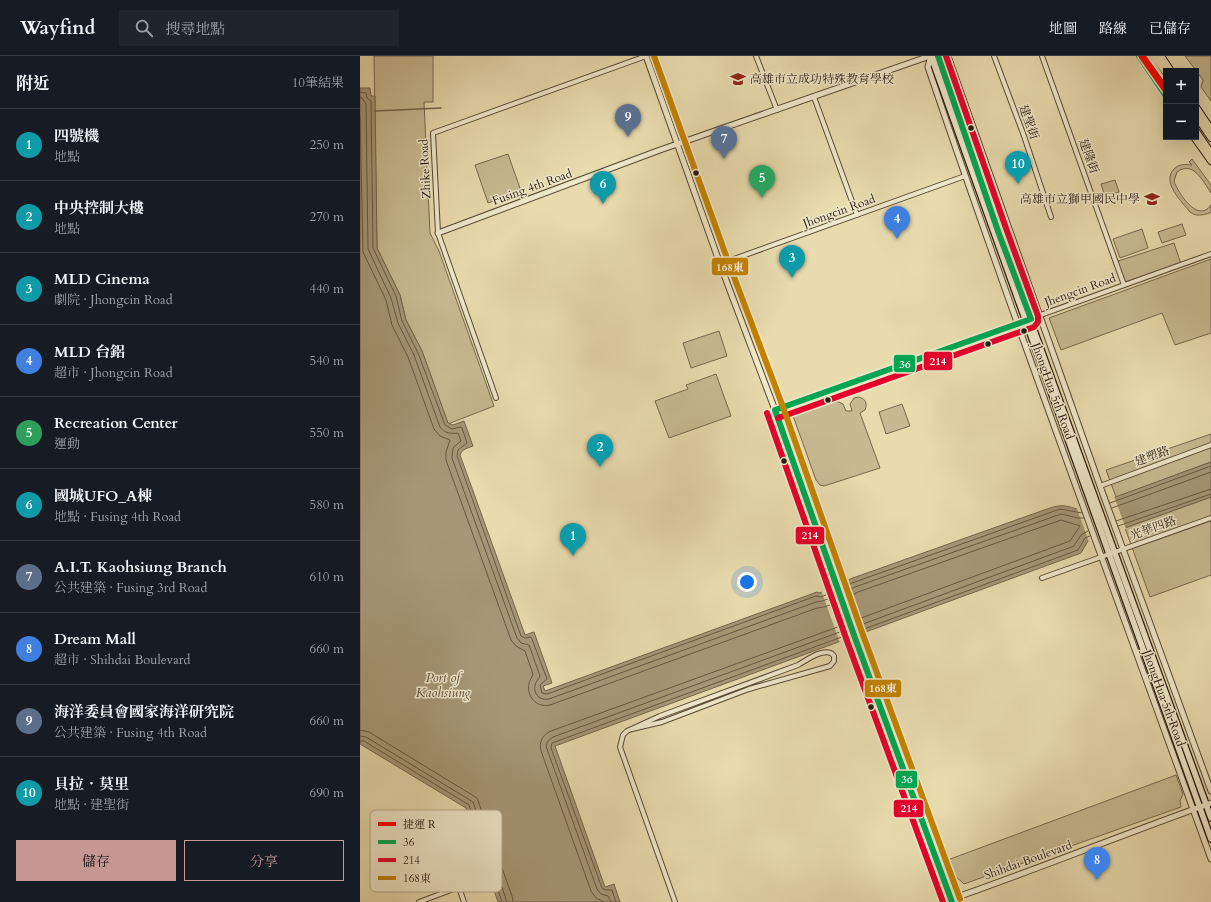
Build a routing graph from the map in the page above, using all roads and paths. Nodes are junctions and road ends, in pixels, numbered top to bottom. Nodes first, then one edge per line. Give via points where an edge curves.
1 (646, 56) edge
2 (756, 56) edge
3 (931, 56) edge
4 (938, 56) edge
5 (942, 56) edge
6 (994, 56) edge
7 (1042, 56) edge
8 (1138, 56) edge
9 (1147, 56) edge
10 (1154, 56) edge
11 (1161, 56) edge
12 (1169, 68) edge
13 (1163, 69) edge
14 (1163, 80) edge
15 (1163, 92) edge
16 (814, 97) junction
17 (777, 110) junction
18 (1199, 111) edge
19 (1199, 120) edge
20 (1211, 129) edge
21 (1199, 135) edge
22 (1211, 138) edge
23 (1196, 140) edge
24 (678, 144) junction
25 (1211, 153) edge
26 (1211, 161) edge
27 (965, 176) junction
28 (857, 215) junction
29 (1051, 218) dead end
30 (438, 233) junction
31 (1211, 254) edge
32 (720, 264) junction
33 (1124, 285) junction
34 (1039, 316) junction
35 (1028, 320) junction
36 (1018, 324) junction
37 (496, 398) dead end
38 (775, 410) junction
39 (1211, 445) edge
40 (1100, 486) junction
41 (1211, 518) edge
42 (1124, 550) junction
43 (1115, 552) junction
44 (1109, 554) junction
45 (1101, 557) junction
46 (1042, 578) dead end
47 (1162, 681) junction
48 (1155, 684) junction
49 (1148, 687) junction
50 (632, 729) junction
51 (1211, 791) edge
52 (1209, 804) edge
53 (1200, 807) junction
54 (1193, 809) junction
55 (1211, 818) edge
56 (1211, 839) edge
57 (1211, 859) edge
58 (446, 892) edge
59 (461, 892) edge
60 (951, 901) edge
61 (419, 902) edge
62 (464, 902) edge
63 (675, 902) edge
64 (943, 902) edge

1 - 24 street
1 - 30 street, Zhike Road via 433,133
2 - 17 street
3 - 16 street, Fusing 4th Road
3 - 27 street, JhongHua 5th Road via 928,66
3 - 35 main road, JhongHua 5th Road
4 - 35 main road, JhongHua 5th Road
5 - 34 street, JhongHua 5th Road via 949,59
6 - 29 street, 建聖街
7 - 33 street, 建隆街
8 - 15 main road
9 - 14 main road
10 - 13 main road
11 - 12 main road
16 - 17 street, Fusing 4th Road
16 - 28 street
17 - 24 street, Fusing 4th Road
18 - 20 main road
19 - 22 main road
21 - 25 main road
23 - 26 main road
24 - 30 street, Fusing 4th Road
24 - 32 street
27 - 28 street, Jhongcin Road
27 - 36 street, JhongHua 5th Road
28 - 32 street, Jhongcin Road
30 - 37 street, Zhike Road
31 - 33 street, Jhengcin Road
32 - 38 street
33 - 34 street, Jhengcin Road
34 - 35 street, Jhengcin Road
34 - 40 street, JhongHua 5th Road
35 - 36 street, Jhengcin Road
35 - 43 main road, JhongHua 5th Road
35 - 44 main road, JhongHua 5th Road
36 - 38 street, Jhengcin Road
36 - 45 street, JhongHua 5th Road
38 - 60 street
39 - 40 street, 建塑路
40 - 42 street, JhongHua 5th Road
41 - 42 street, 光華四路
42 - 43 street, 光華四路
42 - 51 street, JhongHua 5th Road
43 - 44 street, 光華四路
43 - 47 main road, JhongHua 5th Road
44 - 45 street, 光華四路
44 - 48 main road, JhongHua 5th Road
45 - 46 street, 光華四路
45 - 49 street, JhongHua 5th Road
47 - 48 street
47 - 52 main road, JhongHua 5th Road
48 - 49 street
48 - 53 main road, JhongHua 5th Road
49 - 54 street, JhongHua 5th Road
50 - 50 street via 662,722 749,689 830,666 834,656 826,652
50 - 63 street via 622,735 620,747
52 - 53 street, Shihdai Boulevard
52 - 55 main road, JhongHua 5th Road
53 - 54 street, Shihdai Boulevard
53 - 56 main road, JhongHua 5th Road
54 - 57 street, JhongHua 5th Road
54 - 60 street, Shihdai Boulevard
58 - 61 street
59 - 62 street
60 - 64 street, Shihdai Boulevard

